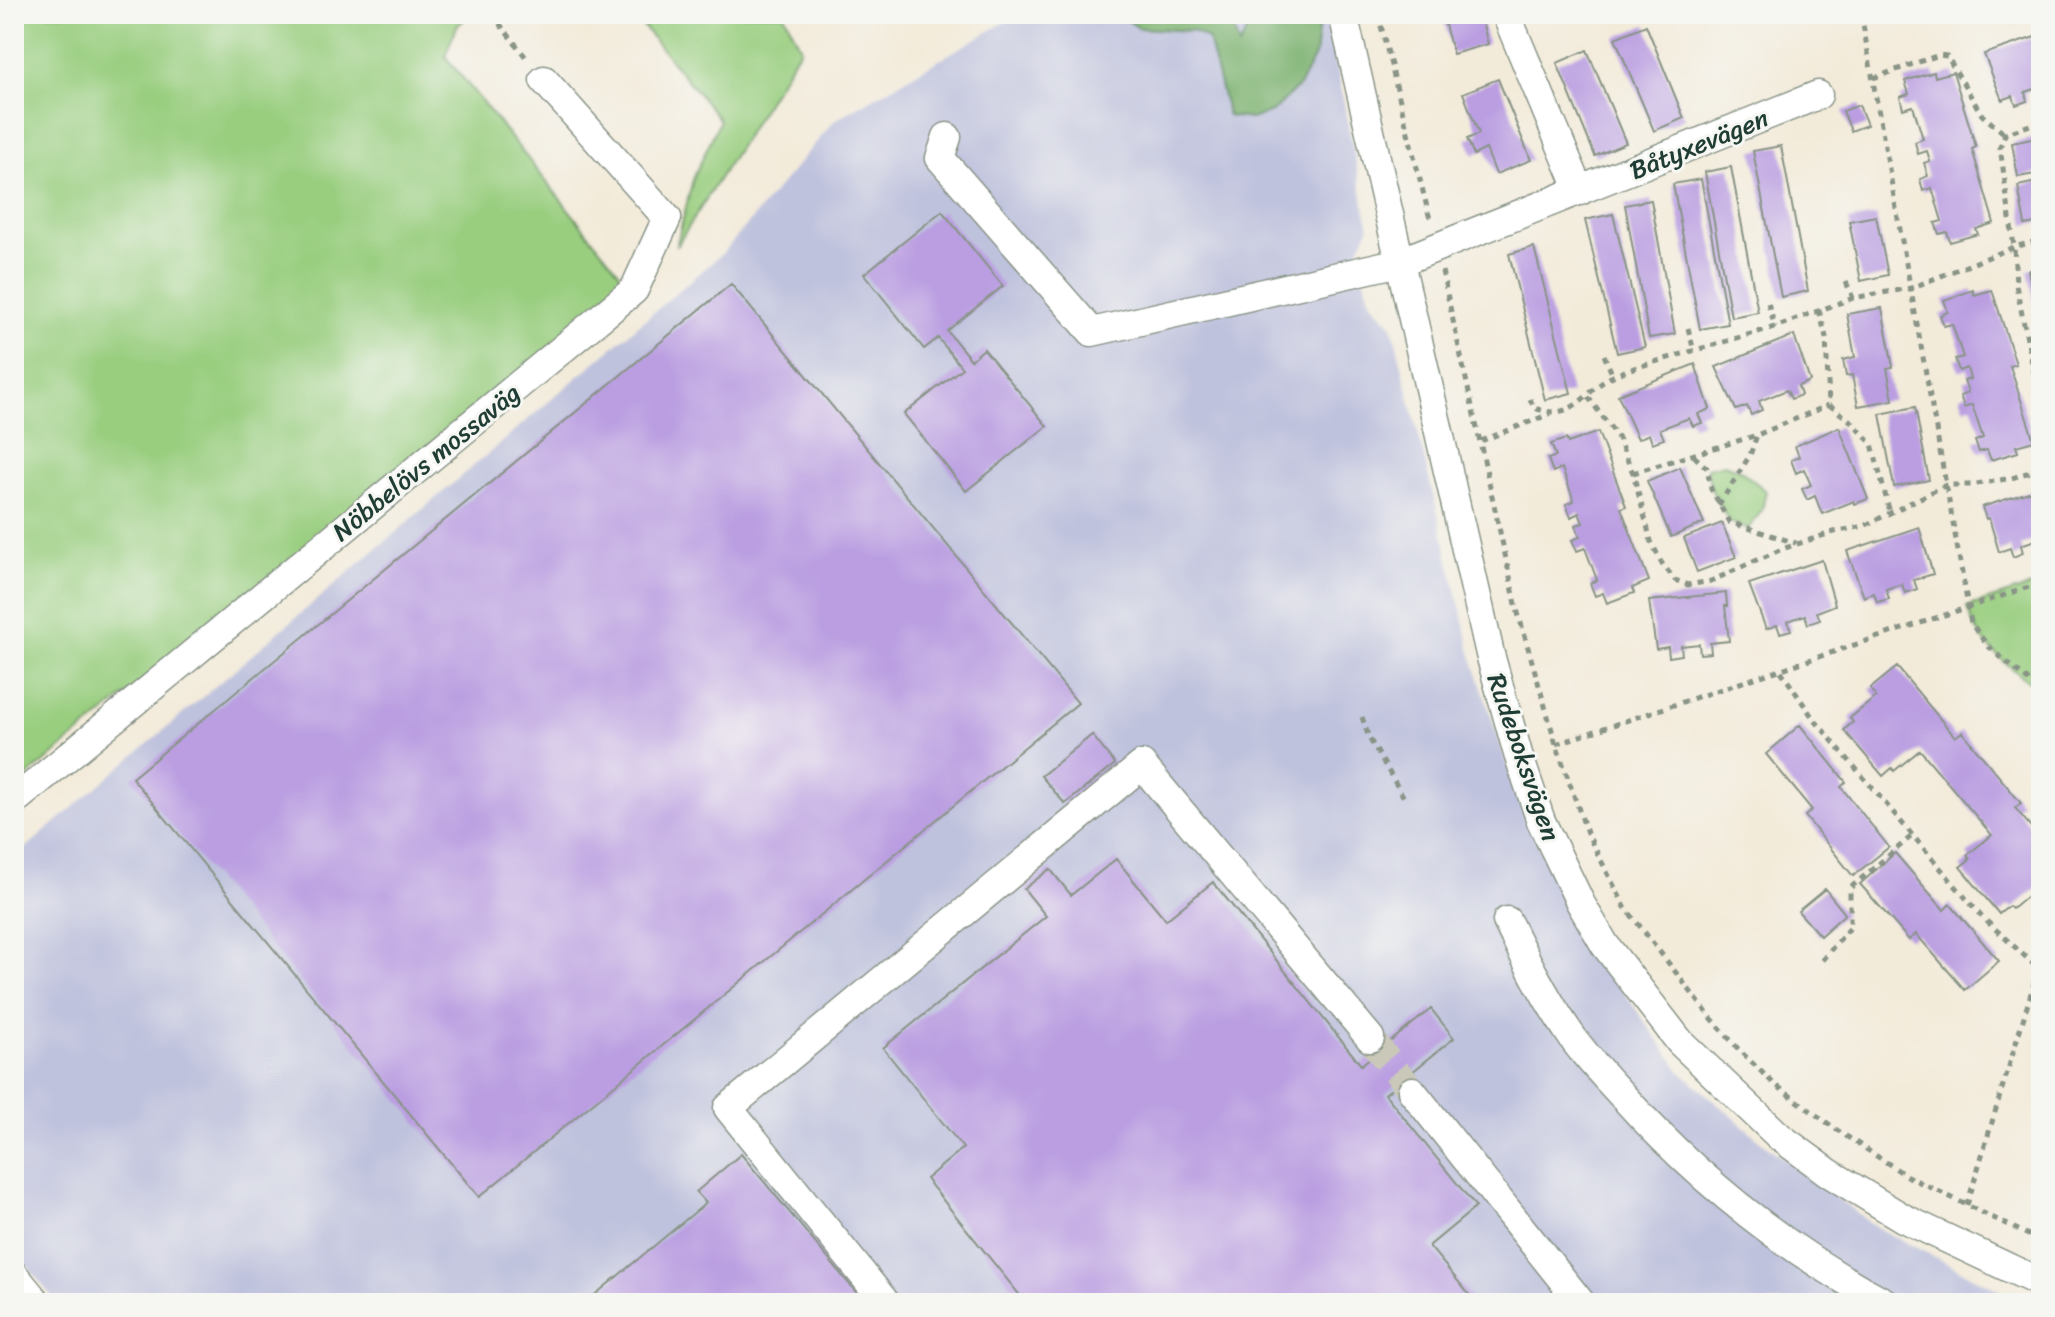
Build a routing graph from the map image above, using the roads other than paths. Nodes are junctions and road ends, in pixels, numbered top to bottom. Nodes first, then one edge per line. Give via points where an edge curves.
1 (1343, 14) edge
2 (1506, 14) edge
3 (544, 80) road end
4 (1818, 95) dead end
5 (947, 137) dead end
6 (1580, 191) junction
7 (1400, 262) junction
8 (14, 801) edge
9 (1507, 921) dead end
10 (1370, 1038) tunnel mouth
11 (1412, 1091) tunnel mouth
12 (14, 1275) edge
13 (2041, 1283) edge
14 (37, 1303) edge
15 (886, 1303) edge
16 (1581, 1303) edge
17 (1886, 1303) edge

1 - 7 street, Rudeboksvägen
2 - 6 street
3 - 8 street, Nöbbelövs mossaväg via 667,218 634,290
4 - 6 street, Båtyxevägen
5 - 7 street, Båtyxevägen via 940,158 1092,332
6 - 7 street, Båtyxevägen
7 - 13 street, Rudeboksvägen via 1518,754 1541,821 1605,945 1680,1042 1780,1137 1903,1218
9 - 17 street via 1530,969 1584,1054 1688,1165 1776,1235
10 - 15 street via 1142,765 728,1108
11 - 16 street
12 - 14 street

